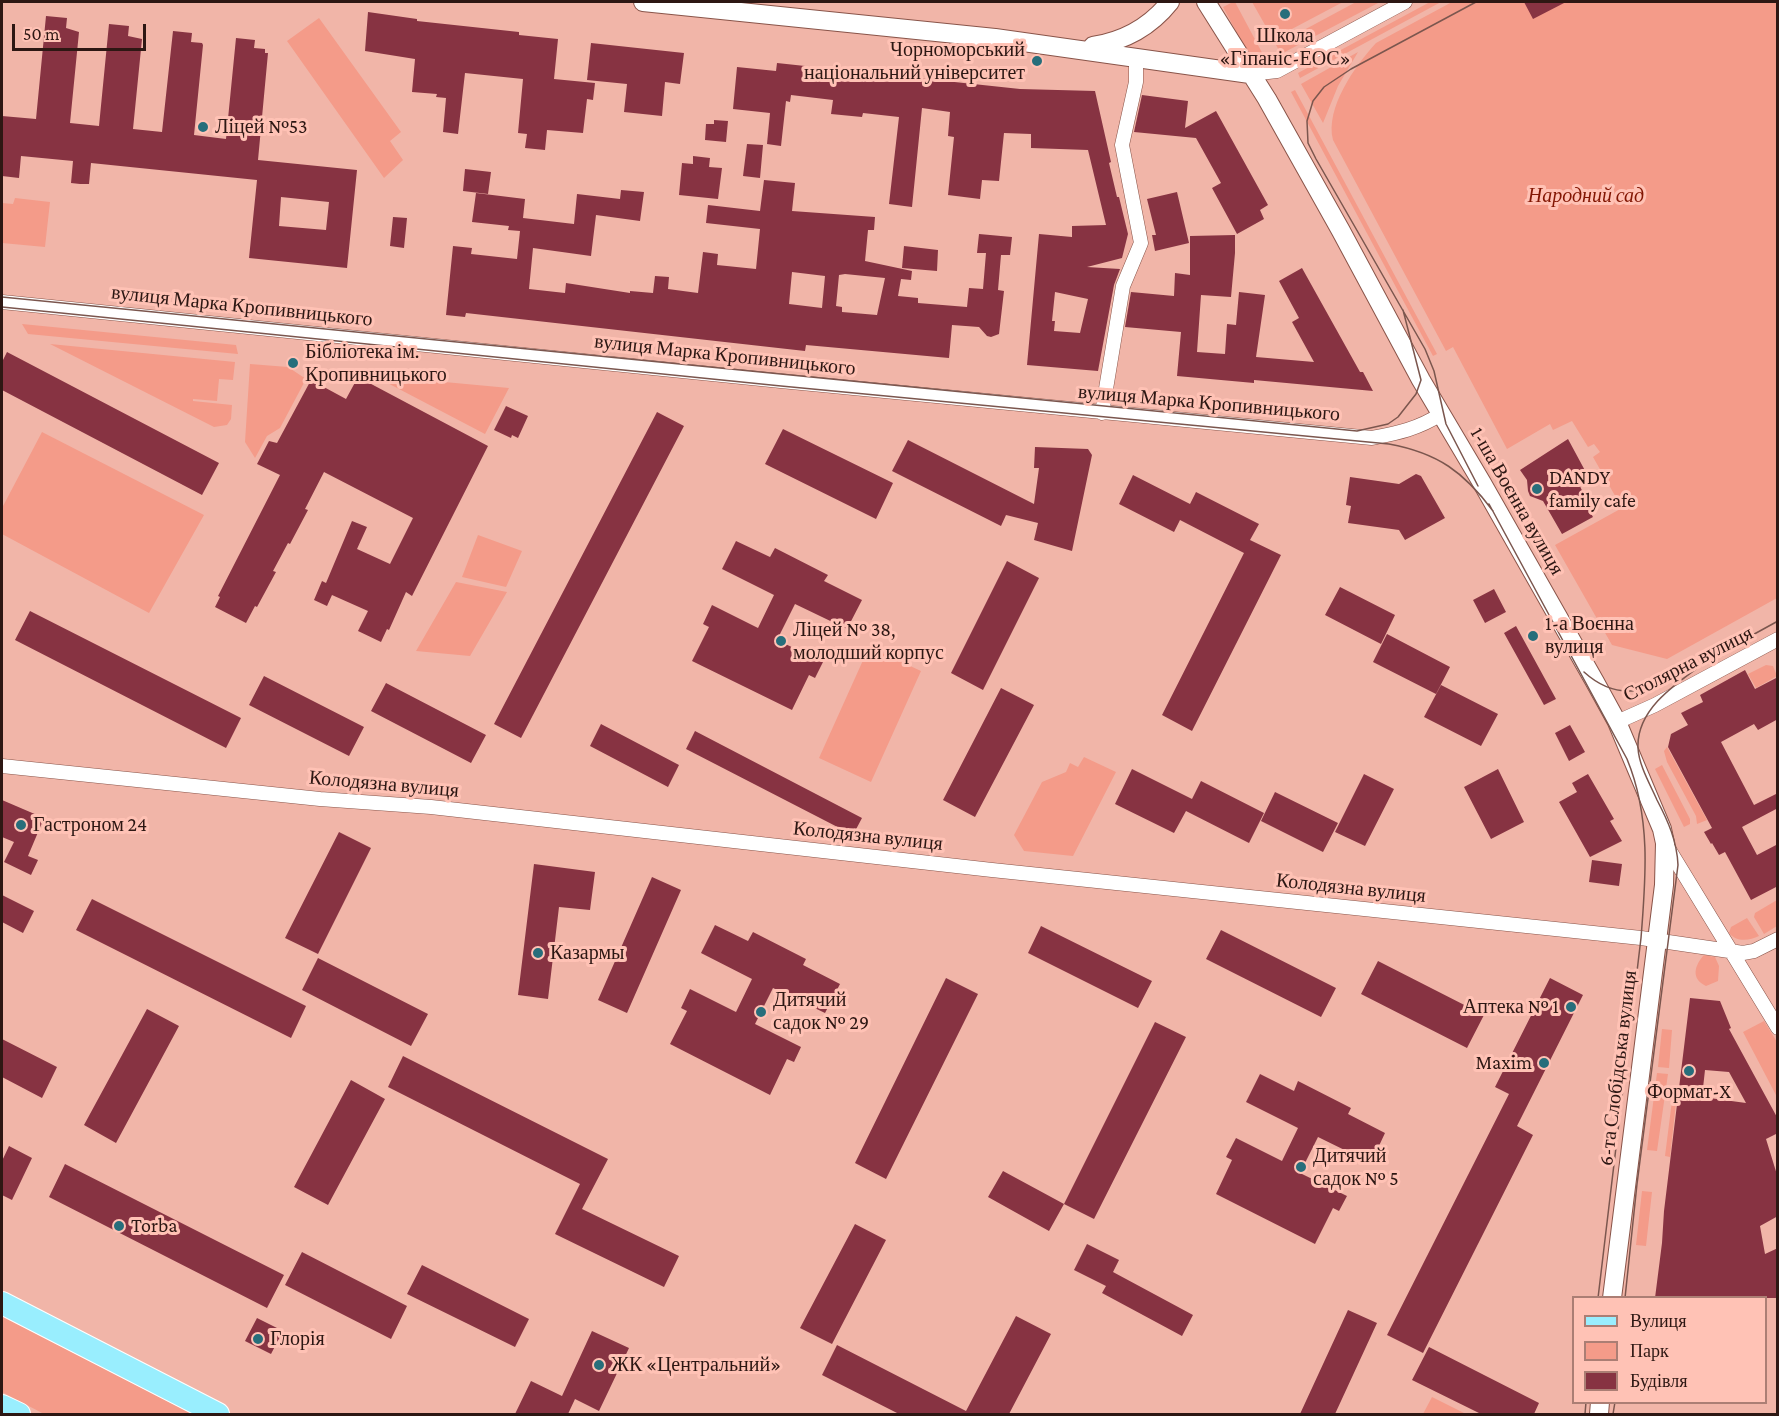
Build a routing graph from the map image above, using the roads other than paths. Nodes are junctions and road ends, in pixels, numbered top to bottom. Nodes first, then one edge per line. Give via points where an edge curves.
1 (643, 2) edge
2 (1170, 2) edge
3 (1206, 2) edge
4 (1405, 2) edge
5 (1079, 49) junction
6 (1136, 58) junction
7 (1250, 74) junction
8 (2, 302) edge
9 (1102, 413) junction
10 (1441, 414) junction
11 (1778, 639) edge
12 (1617, 722) junction
13 (2, 766) edge
14 (1665, 843) junction
15 (1778, 939) edge
16 (1656, 940) junction
17 (1729, 950) junction
18 (1778, 1028) edge
19 (1612, 1296) edge
20 (2, 1303) edge
21 (2, 1406) edge
22 (19, 1414) edge
23 (218, 1414) edge

1 - 5 street
2 - 5 street via 1131,35
3 - 7 street, 1-ша Воєнна вулиця
4 - 7 street via 1277,71
5 - 6 street
6 - 7 street
6 - 9 street via 1136,82 1122,145 1140,243 1123,286
7 - 10 street, 1-ша Воєнна вулиця
8 - 9 street, вулиця Марка Кропивницького
9 - 10 street, вулиця Марка Кропивницького via 1372,438 1402,433
10 - 12 street, 1-ша Воєнна вулиця
11 - 12 street, Столярна вулиця
12 - 14 street, 1-ша Воєнна вулиця
13 - 16 street, Колодязна вулиця via 443,808
14 - 16 street, 6-та Слобідська вулиця
14 - 17 street, 1-ша Воєнна вулиця
15 - 17 street, Колодязна вулиця via 1754,951
16 - 17 street, Колодязна вулиця
16 - 19 street, 6-та Слобідська вулиця
17 - 18 street, 1-ша Воєнна вулиця
20 - 23 main road
21 - 22 main road

